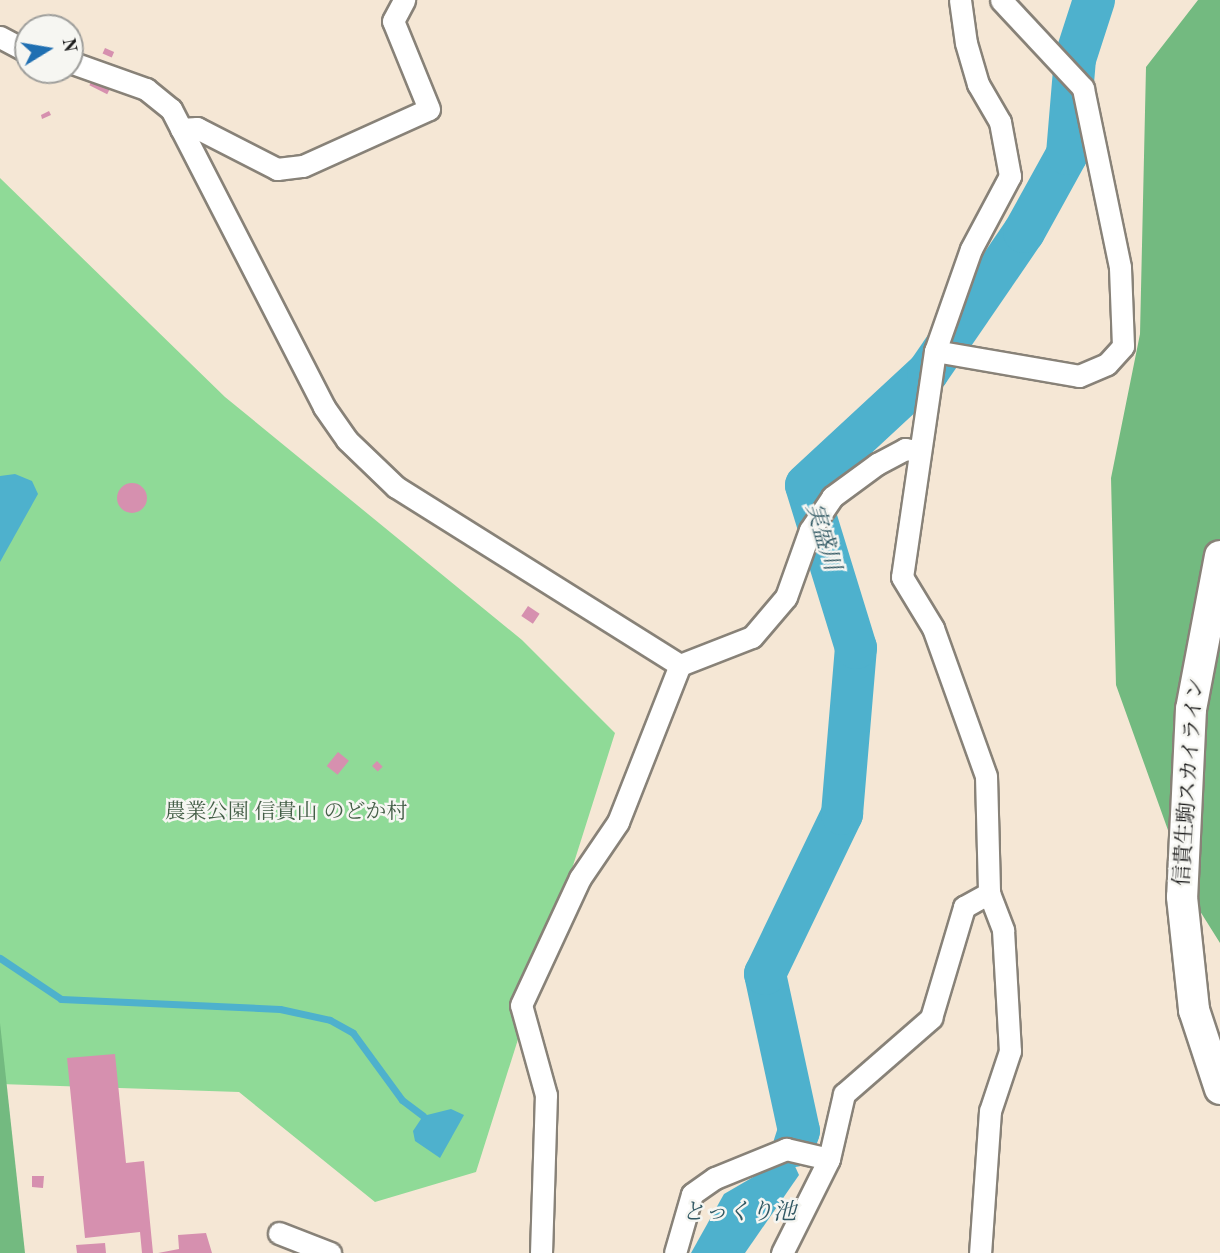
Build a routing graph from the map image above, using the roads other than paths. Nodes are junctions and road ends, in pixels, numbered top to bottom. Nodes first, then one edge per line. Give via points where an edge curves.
1 (404, 0) edge
2 (960, 0) edge
3 (1001, 0) edge
4 (84, 67) edge
5 (181, 129) junction
6 (935, 351) junction
7 (917, 451) junction
8 (1220, 556) edge
9 (680, 665) junction
10 (989, 893) junction
11 (1220, 1089) edge
12 (829, 1159) junction
13 (279, 1233) dead end
14 (330, 1253) edge
15 (541, 1253) edge
16 (675, 1253) edge
17 (782, 1253) edge
18 (980, 1253) edge

1 - 5 street via 393,21 429,109 303,166 277,169 197,128
2 - 6 street via 966,43 978,84 1000,122 1010,176 971,249
3 - 6 street via 1083,88 1120,267 1123,346 1107,364 1079,376
4 - 5 street via 146,89 171,109
5 - 9 street via 347,440 396,487
6 - 7 street
7 - 9 street via 905,450 877,464 832,497 810,530 786,597 752,637
7 - 10 street via 902,577 912,603 933,628 986,776
8 - 11 street, 信貴生駒スカイライン via 1191,709 1182,897 1194,1010
9 - 15 street via 618,822 580,877 521,1004 546,1095
10 - 12 street via 964,908 931,1018 844,1094
10 - 18 street via 1003,930 1010,1051 990,1111
12 - 16 street via 786,1149 715,1178 692,1194
12 - 17 street
13 - 14 street

